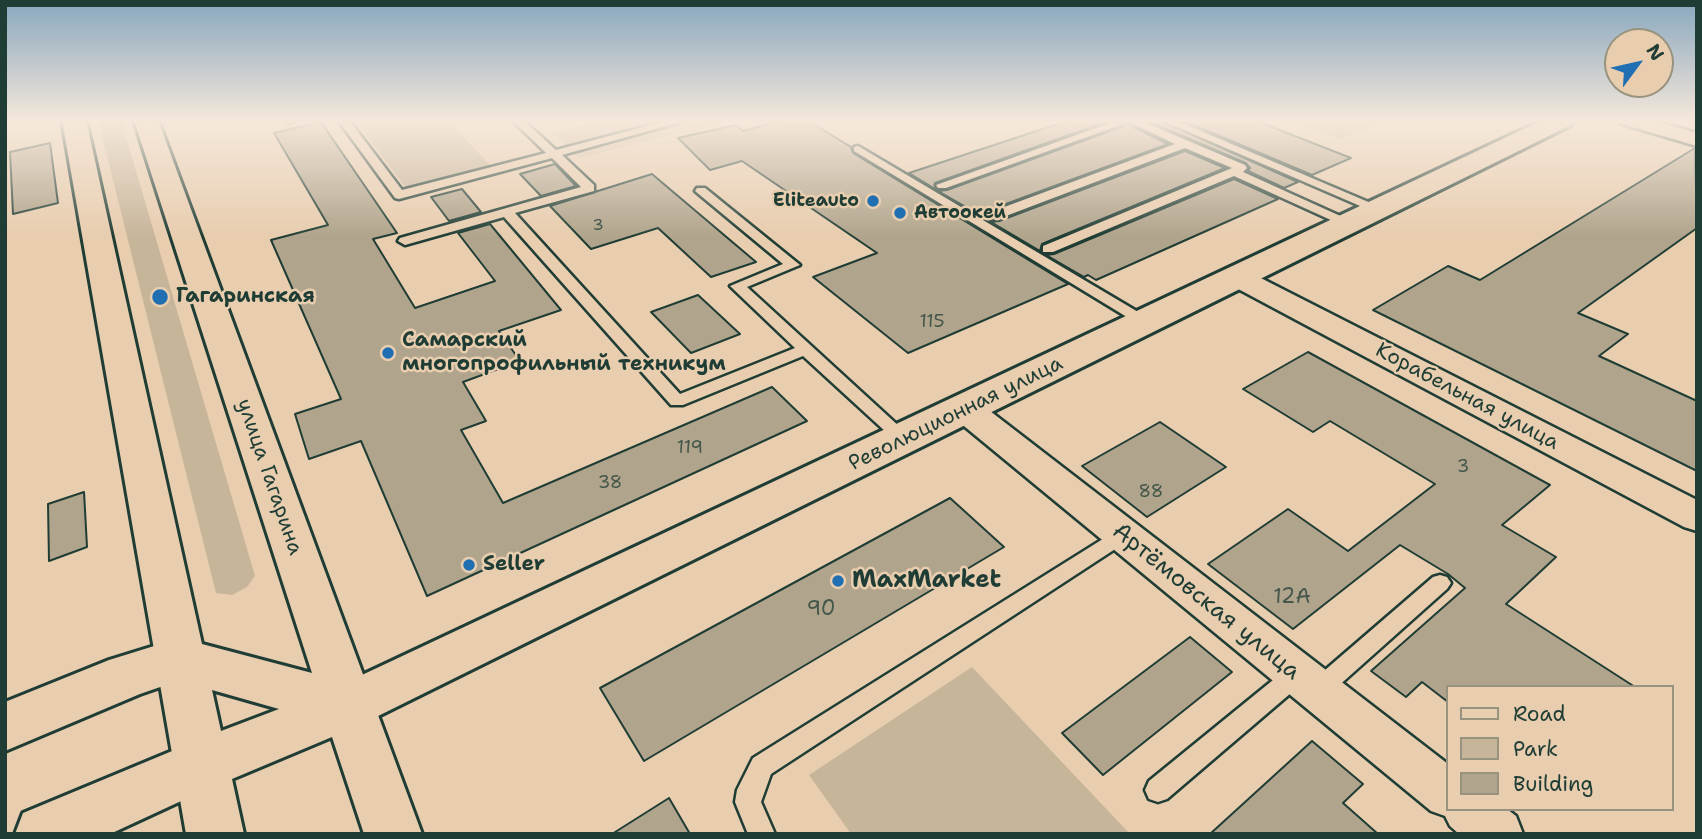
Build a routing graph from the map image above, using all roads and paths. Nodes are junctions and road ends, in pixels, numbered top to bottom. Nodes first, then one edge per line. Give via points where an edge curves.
1 (82, 159) edge
2 (159, 159) edge
3 (372, 159) edge
4 (535, 159) edge
5 (559, 159) edge
6 (875, 159) edge
7 (1014, 159) edge
8 (1145, 159) edge
9 (1219, 159) edge
10 (1247, 159) edge
11 (1481, 159) edge
12 (1234, 172) junction
13 (942, 185) dead end
14 (701, 191) dead end
15 (507, 212) junction
16 (993, 216) dead end
17 (1364, 216) junction
18 (405, 241) dead end
19 (1048, 249) dead end
20 (1237, 278) junction
21 (1144, 322) junction
22 (806, 349) junction
23 (965, 409) junction
24 (904, 439) junction
25 (1697, 517) edge
26 (1122, 535) junction
27 (1440, 583) dead end
28 (180, 659) junction
29 (1307, 682) junction
30 (348, 706) junction
31 (5, 727) edge
32 (201, 765) junction
33 (1158, 790) dead end
34 (1446, 792) edge
35 (1469, 811) edge
36 (44, 834) edge
37 (215, 834) edge
38 (393, 834) edge
39 (762, 834) edge
40 (1498, 834) edge

1 - 28 main road
2 - 30 main road, улица Гагарина
3 - 4 lane via 399,195
5 - 15 lane via 590,188
6 - 21 lane
7 - 13 lane
8 - 16 lane
9 - 12 lane via 1241,169
10 - 17 lane
11 - 17 main road, Революционная улица
12 - 17 lane
12 - 19 lane
14 - 22 lane via 793,265 737,286
15 - 18 lane
15 - 22 lane via 677,401
17 - 20 main road, Революционная улица
20 - 21 main road, Революционная улица
20 - 25 street, Корабельная улица
21 - 23 main road, Революционная улица
22 - 24 lane
23 - 24 main road, Революционная улица
23 - 26 street, Артёмовская улица
24 - 30 main road, Революционная улица
26 - 29 street, Артёмовская улица
26 - 39 lane via 762,766 748,802
27 - 29 lane
28 - 30 main road
28 - 31 main road
28 - 32 main road
29 - 33 lane
29 - 34 street, Артёмовская улица
30 - 32 main road, Революционная улица
30 - 38 main road, улица Гагарина
32 - 36 main road, Революционная улица
32 - 37 main road
35 - 40 street

